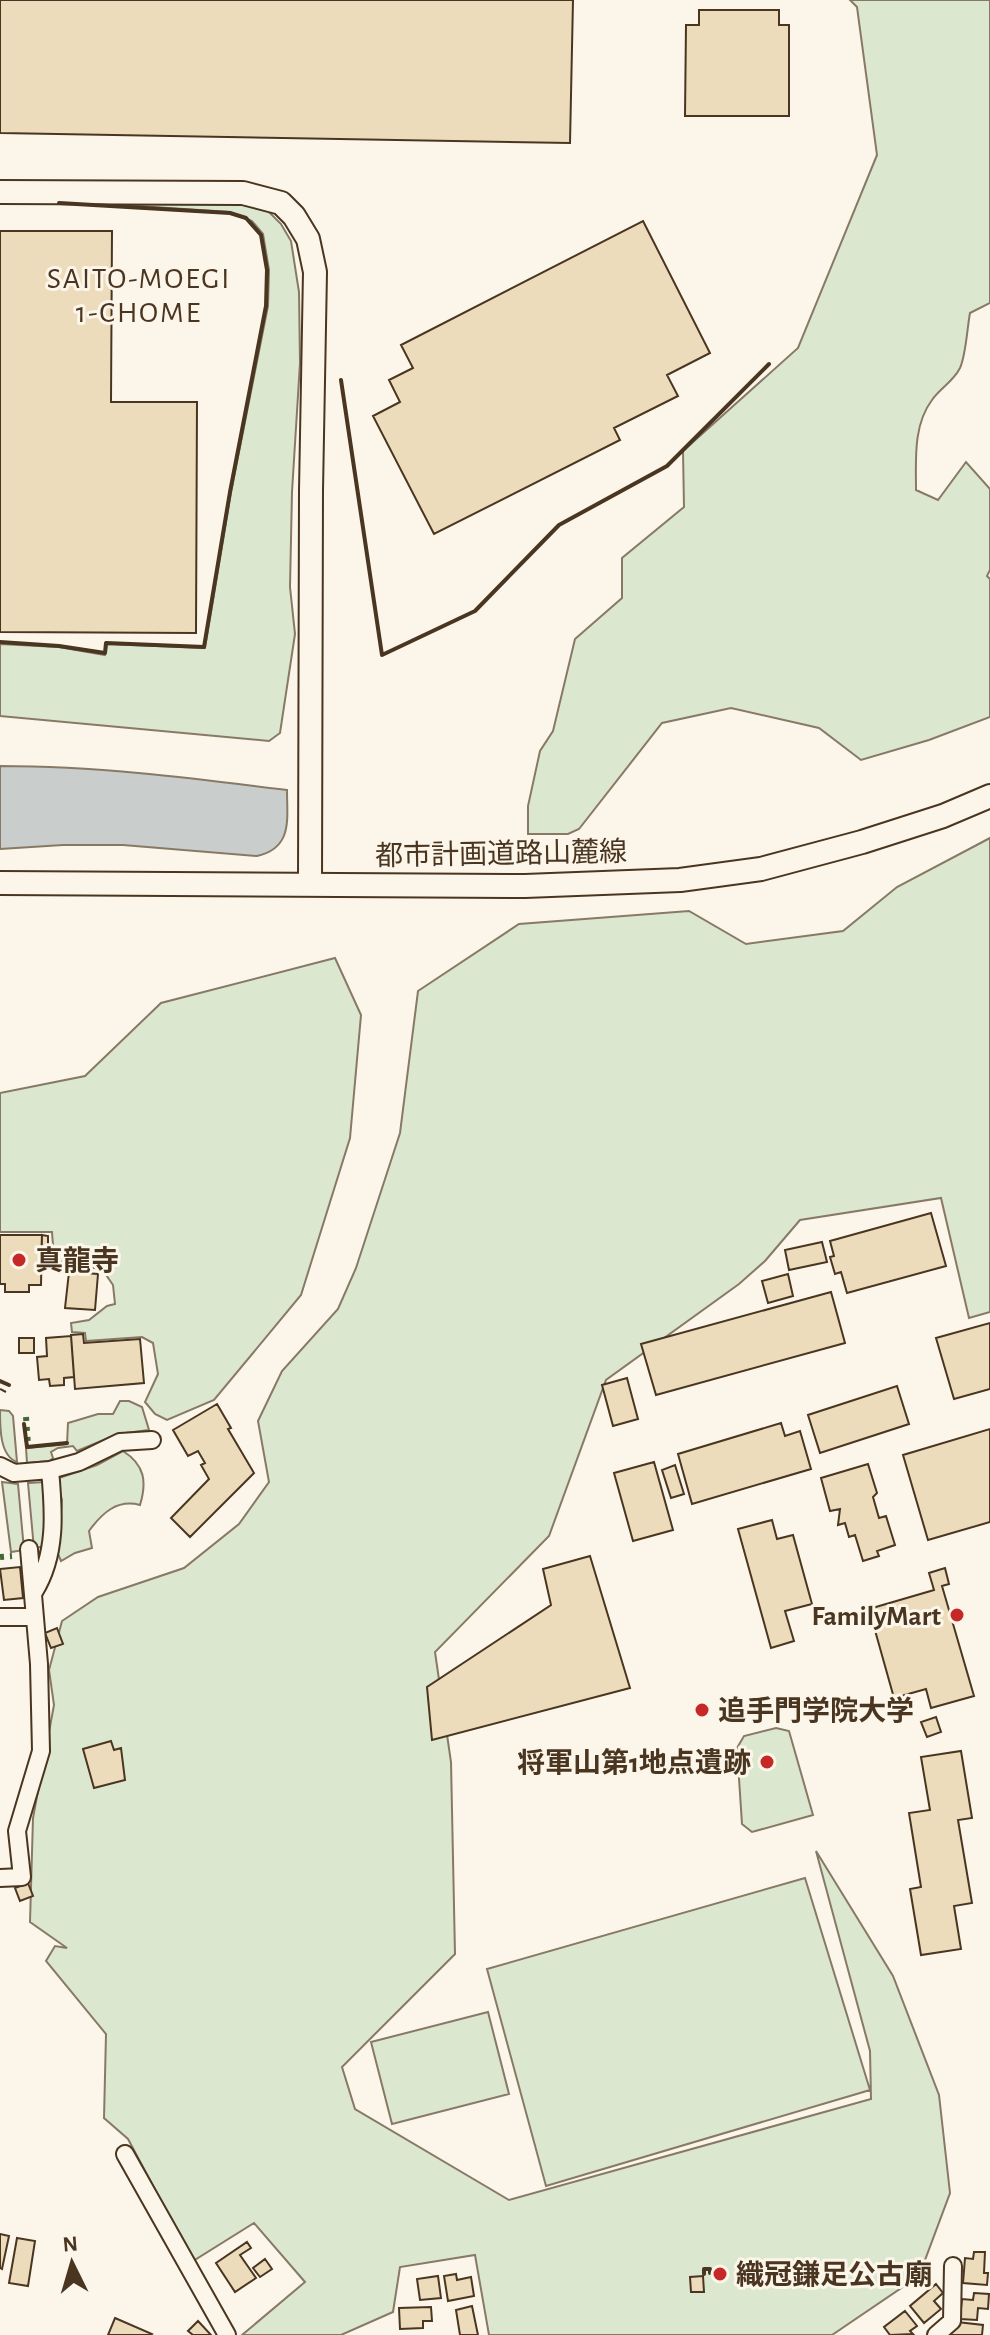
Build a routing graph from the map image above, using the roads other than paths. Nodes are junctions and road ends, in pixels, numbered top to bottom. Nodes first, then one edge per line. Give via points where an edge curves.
1 (0, 192) edge
2 (990, 796) edge
3 (0, 883) edge
4 (310, 884) junction
5 (152, 1440) dead end
6 (0, 1466) edge
7 (50, 1470) junction
8 (29, 1549) dead end
9 (33, 1593) junction
10 (0, 1617) edge
11 (35, 1617) junction
12 (0, 1878) edge
13 (125, 2154) dead end
14 (953, 2266) dead end
15 (227, 2335) edge
16 (936, 2335) edge

1 - 4 street via 243,193 281,203 308,239 316,320
2 - 4 street, 都市計画道路山麓線 via 862,842 761,869 680,880 525,886
3 - 4 street, 都市計画道路山麓線
5 - 7 street via 120,1442
6 - 7 street via 14,1473
7 - 9 street via 54,1530
8 - 9 street
9 - 11 street
10 - 11 street
11 - 12 street via 41,1751 17,1831 22,1877
13 - 15 street
14 - 16 street via 952,2321

